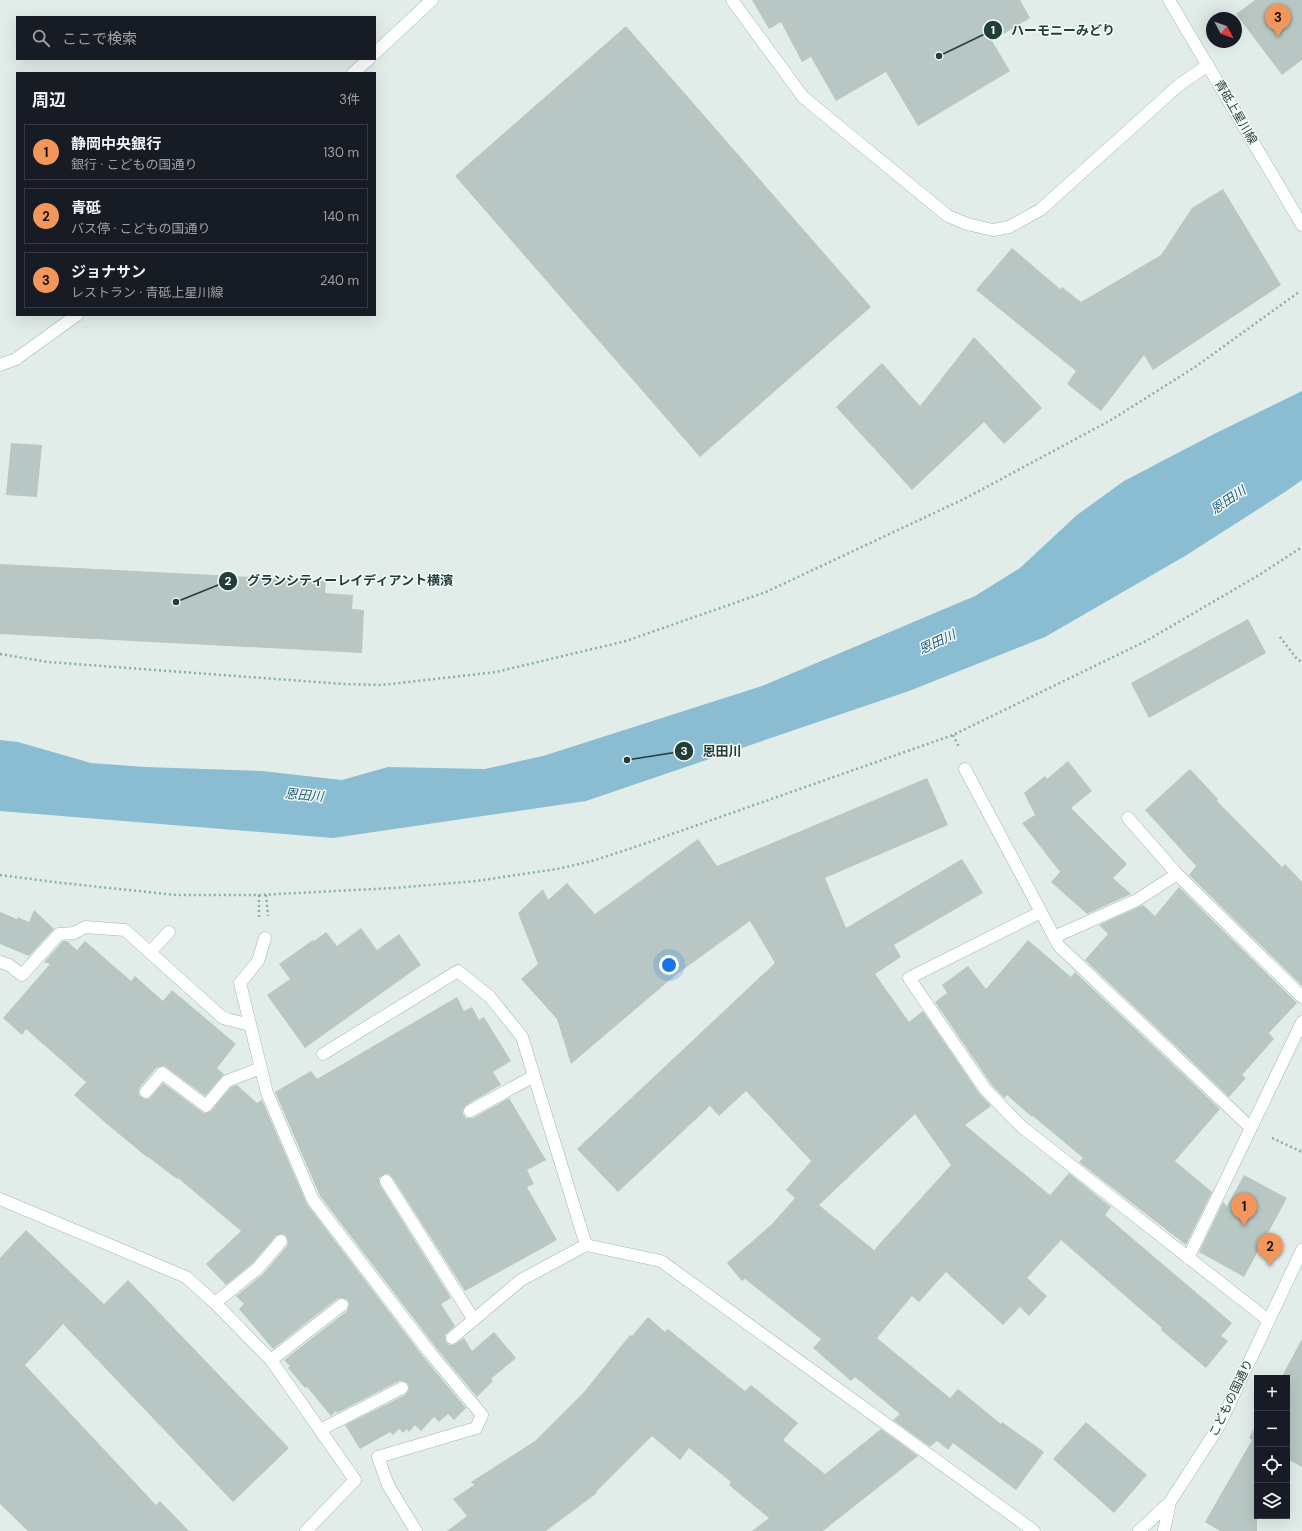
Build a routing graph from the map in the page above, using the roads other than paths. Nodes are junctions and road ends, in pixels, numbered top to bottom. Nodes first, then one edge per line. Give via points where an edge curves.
1 (432, 0) edge
2 (732, 0) edge
3 (1173, 1) edge
4 (376, 52) edge
5 (368, 60) edge
6 (1208, 65) junction
7 (354, 72) edge
8 (1302, 225) edge
9 (76, 316) edge
10 (0, 365) edge
11 (965, 769) dead end
12 (1128, 818) dead end
13 (1177, 874) junction
14 (1041, 912) junction
15 (169, 932) dead end
16 (1054, 937) junction
17 (265, 938) dead end
18 (150, 952) junction
19 (0, 962) edge
20 (1302, 997) edge
21 (1302, 1022) edge
22 (250, 1025) junction
23 (323, 1054) dead end
24 (261, 1068) junction
25 (534, 1076) junction
26 (146, 1092) dead end
27 (470, 1111) dead end
28 (1251, 1128) junction
29 (386, 1181) dead end
30 (0, 1199) edge
31 (281, 1241) dead end
32 (586, 1245) junction
33 (1302, 1250) edge
34 (1188, 1258) junction
35 (215, 1303) junction
36 (342, 1304) dead end
37 (474, 1320) junction
38 (1268, 1320) junction
39 (452, 1338) dead end
40 (271, 1360) junction
41 (402, 1388) dead end
42 (320, 1430) junction
43 (1170, 1502) junction
44 (306, 1531) edge
45 (416, 1531) edge
46 (1034, 1531) edge
47 (1139, 1531) edge
48 (1164, 1531) edge

1 - 4 street
2 - 6 street via 803,97 948,216 993,230 1009,227 1040,210 1179,85
3 - 6 street, 青砥上星川線
5 - 7 street
6 - 8 street, 青砥上星川線
9 - 10 street via 16,359
11 - 14 street
12 - 13 street
13 - 16 street via 1137,900
13 - 20 street
14 - 16 street
14 - 34 street via 909,978 985,1088 1022,1127
15 - 18 street
16 - 28 street via 1059,946
17 - 22 street via 258,961 240,983
18 - 19 street via 125,930 84,927 74,933 59,934 22,975
18 - 22 street via 223,1018
21 - 28 street
22 - 24 street
23 - 25 street via 458,971 490,996 522,1037
24 - 26 street via 227,1081 206,1106 162,1073
24 - 45 street via 267,1093 313,1200 431,1354 482,1415 476,1428 378,1457 388,1485
25 - 27 street
25 - 32 street
28 - 34 street
29 - 37 street
30 - 35 street via 186,1277
31 - 35 street via 258,1268
32 - 37 street via 521,1280
32 - 46 street via 660,1261
33 - 38 street, こどもの国通り
34 - 38 street
35 - 40 street
36 - 40 street
37 - 39 street
38 - 43 street, こどもの国通り via 1219,1426
40 - 42 street
41 - 42 street
42 - 44 street via 355,1480
43 - 47 street, こどもの国通り
43 - 48 street

